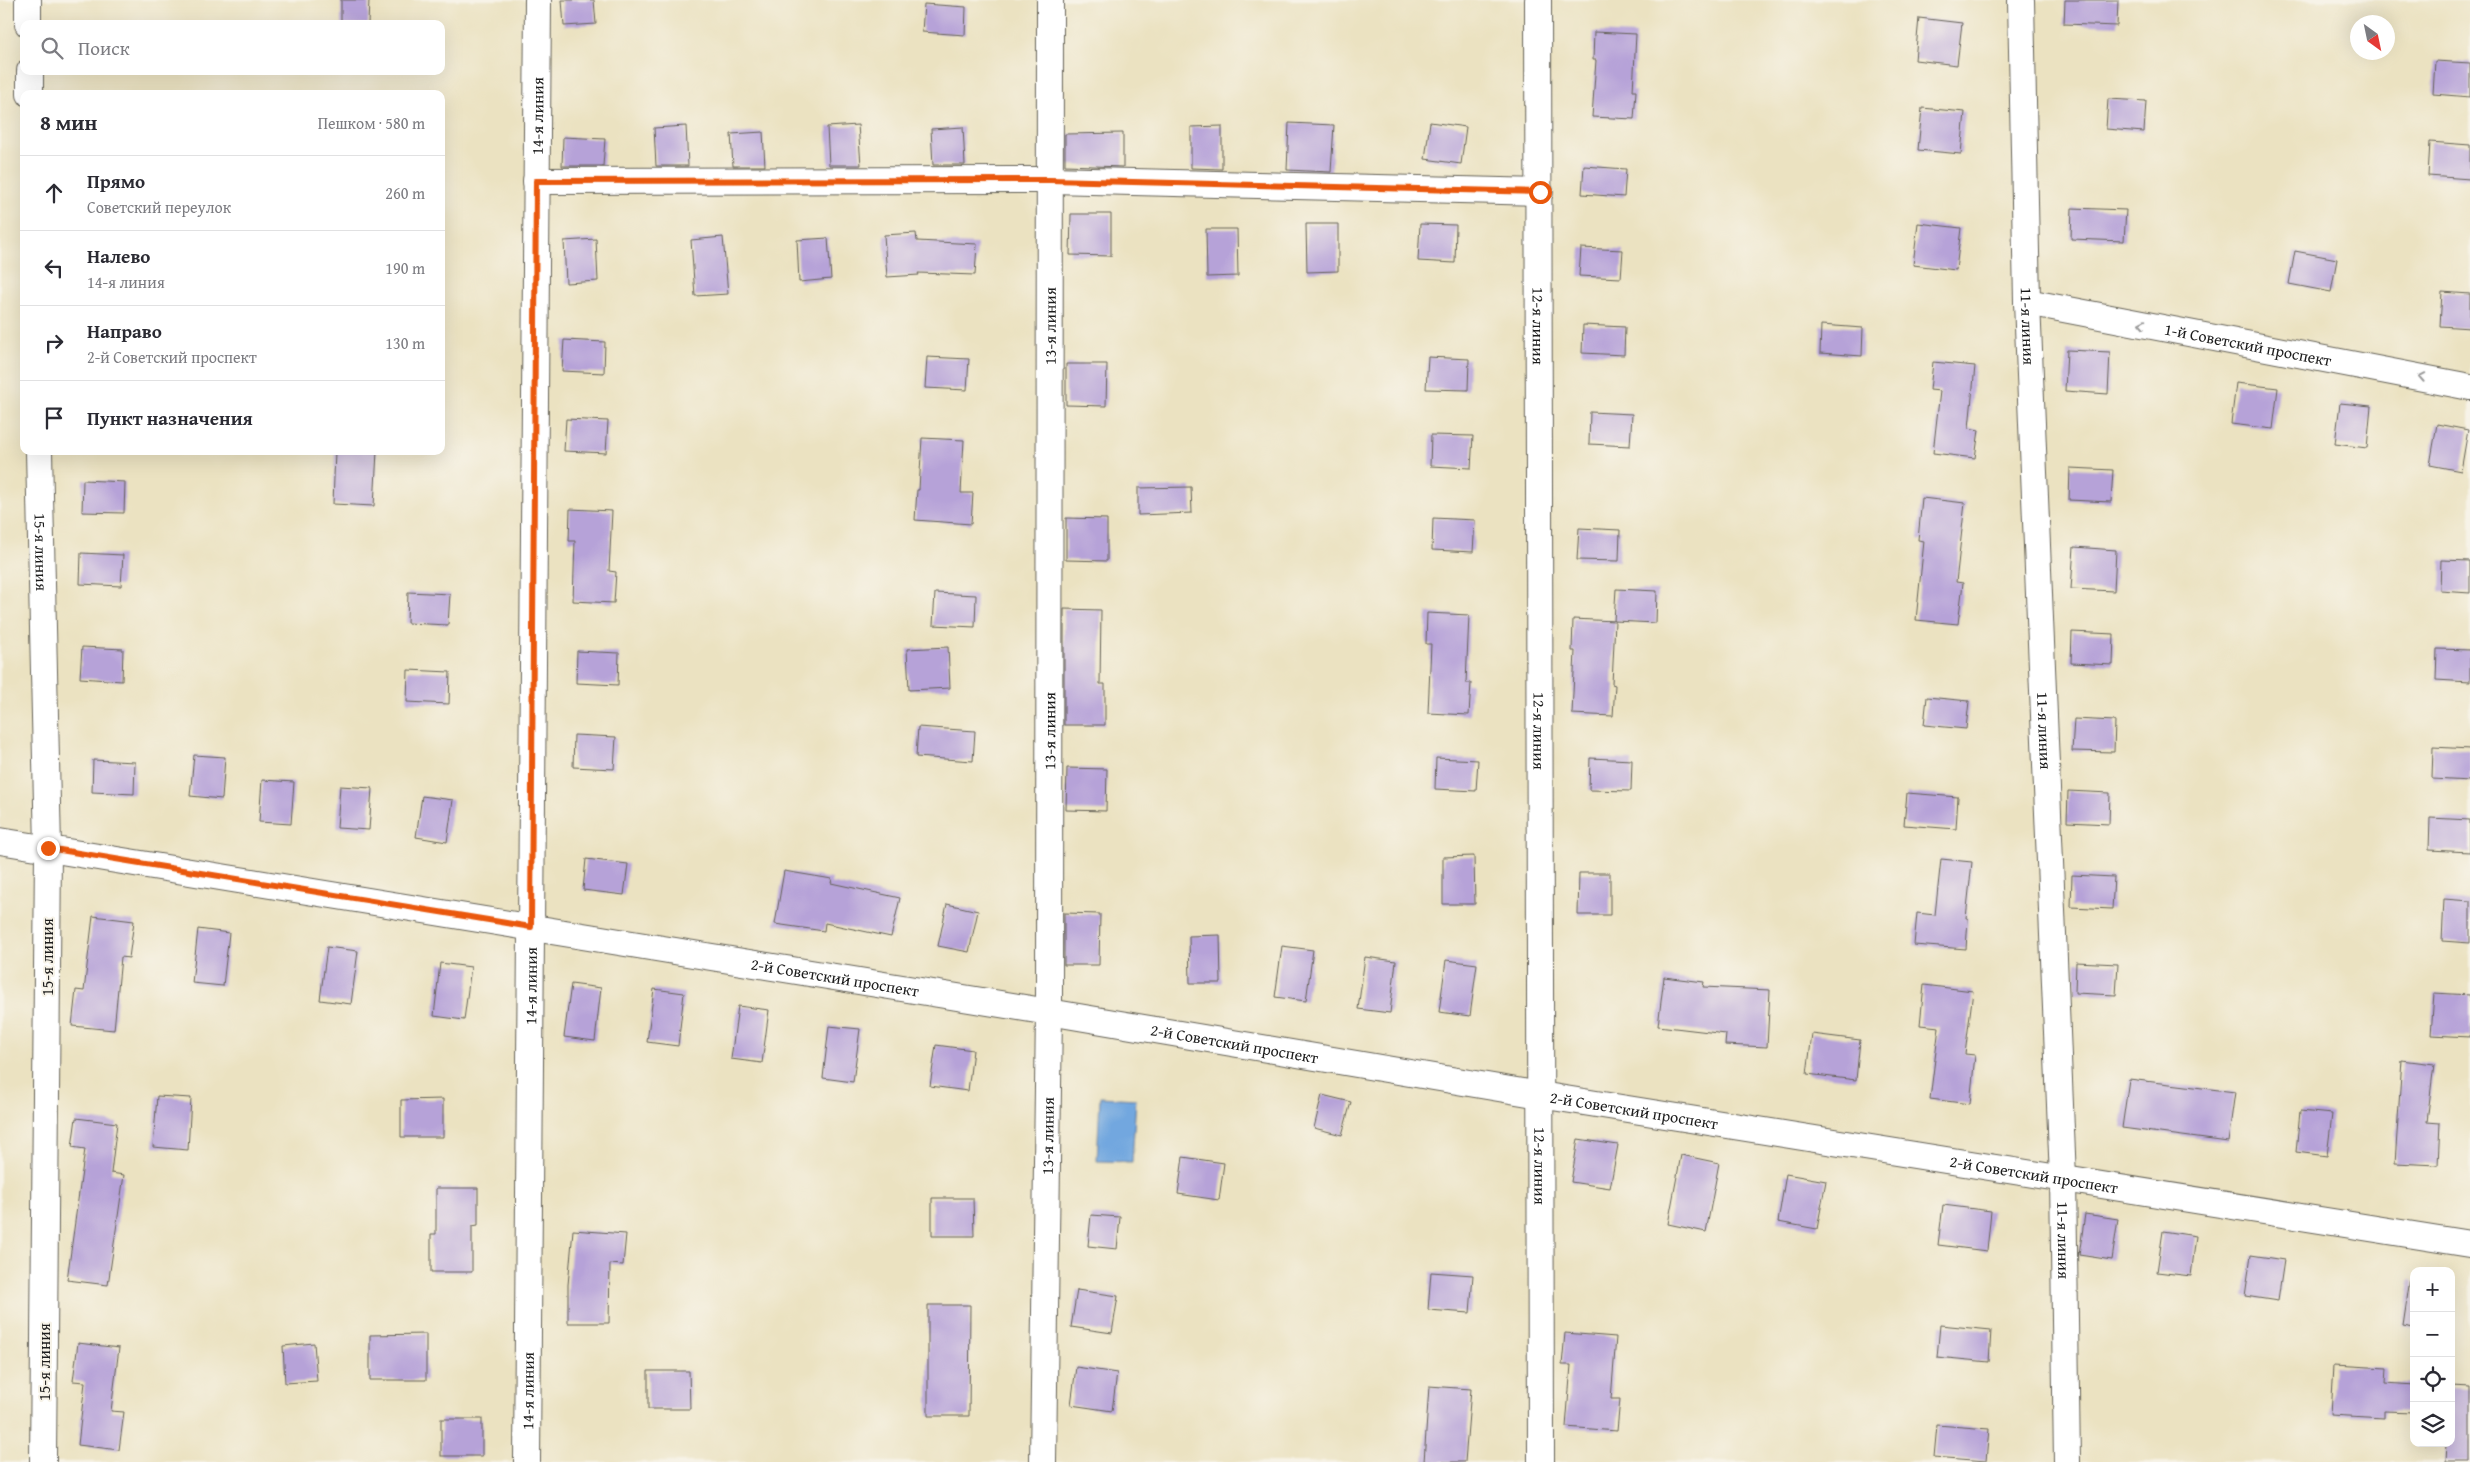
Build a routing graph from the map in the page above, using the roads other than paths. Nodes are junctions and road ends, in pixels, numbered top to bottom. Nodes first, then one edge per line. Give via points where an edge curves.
1 (28, 0) edge
2 (538, 0) edge
3 (1050, 0) edge
4 (1538, 0) edge
5 (2022, 0) edge
6 (28, 20) edge
7 (30, 75) edge
8 (30, 90) edge
9 (1050, 180) junction
10 (536, 181) junction
11 (1540, 192) junction
12 (2027, 302) junction
13 (2470, 387) edge
14 (39, 455) edge
15 (0, 841) edge
16 (48, 848) junction
17 (531, 927) junction
18 (1049, 1012) junction
19 (1540, 1095) junction
20 (2064, 1178) junction
21 (2470, 1244) edge
22 (43, 1462) edge
23 (527, 1462) edge
24 (1043, 1462) edge
25 (1541, 1462) edge
26 (2066, 1462) edge

1 - 6 street
2 - 10 street, 14-я линия
3 - 9 street, 13-я линия
4 - 11 street, 12-я линия
5 - 12 street, 11-я линия
7 - 8 street
9 - 10 street
9 - 11 street
9 - 18 street, 13-я линия
10 - 17 street, 14-я линия
11 - 19 street, 12-я линия
13 -> 12 street, 1-й Советский проспект
12 - 20 street, 11-я линия
14 - 16 street, 15-я линия
15 - 16 street, 2-й Советский проспект
16 - 17 street, 2-й Советский проспект
16 - 22 street, 15-я линия
17 - 18 street, 2-й Советский проспект
17 - 23 street, 14-я линия
18 - 19 street, 2-й Советский проспект
18 - 24 street, 13-я линия
19 - 20 street, 2-й Советский проспект
19 - 25 street, 12-я линия
20 - 21 street, 2-й Советский проспект
20 - 26 street, 11-я линия

